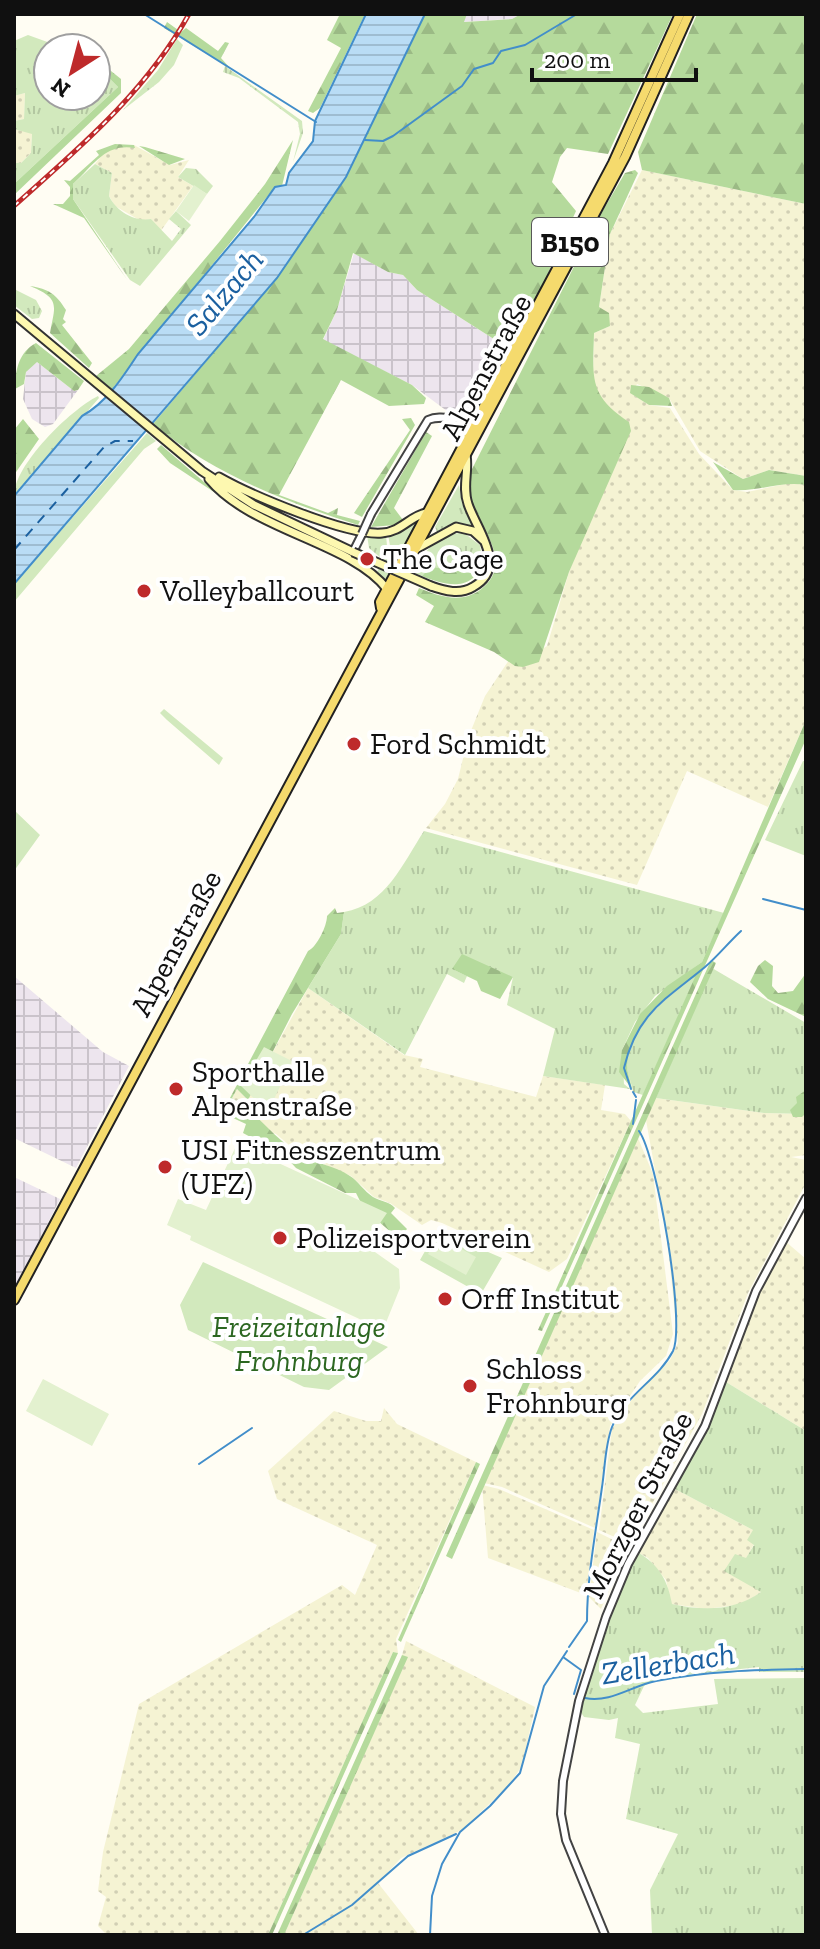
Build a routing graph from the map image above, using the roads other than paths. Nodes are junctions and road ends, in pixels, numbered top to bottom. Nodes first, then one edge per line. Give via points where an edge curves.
1 (680, 14) edge
2 (689, 14) edge
3 (14, 314) edge
4 (478, 415) junction
5 (449, 420) junction
6 (464, 451) junction
7 (202, 471) junction
8 (426, 513) junction
9 (486, 543) junction
10 (416, 549) junction
11 (353, 552) junction
12 (387, 589) junction
13 (381, 608) junction
14 (806, 1198) edge
15 (14, 1300) edge
16 (605, 1935) edge

1 - 4 main road, Alpenstraße / B150 via 618,154
2 - 6 main road, Alpenstraße / B150 via 625,157
3 - 7 main road
4 - 5 street
4 - 6 main road, Alpenstraße / B150
5 - 6 street
5 - 11 street, bridge via 435,417 422,426
6 - 8 main road, Alpenstraße / B150
6 - 9 main road via 468,506
6 - 10 main road, Alpenstraße / B150
7 - 8 main road via 369,533 397,530
7 - 11 main road via 254,505
7 - 12 main road via 238,503 366,570
8 - 12 main road, Alpenstraße / B150
9 - 10 main road via 473,531 456,527
9 - 11 main road, bridge via 490,564 479,584 459,592 431,586
10 - 13 main road, Alpenstraße / B150
12 - 13 main road, Alpenstraße / B150
13 - 15 main road, Alpenstraße / B150
14 - 16 street, Morzger Straße via 758,1285 705,1426 628,1564 579,1701 561,1814 566,1840

